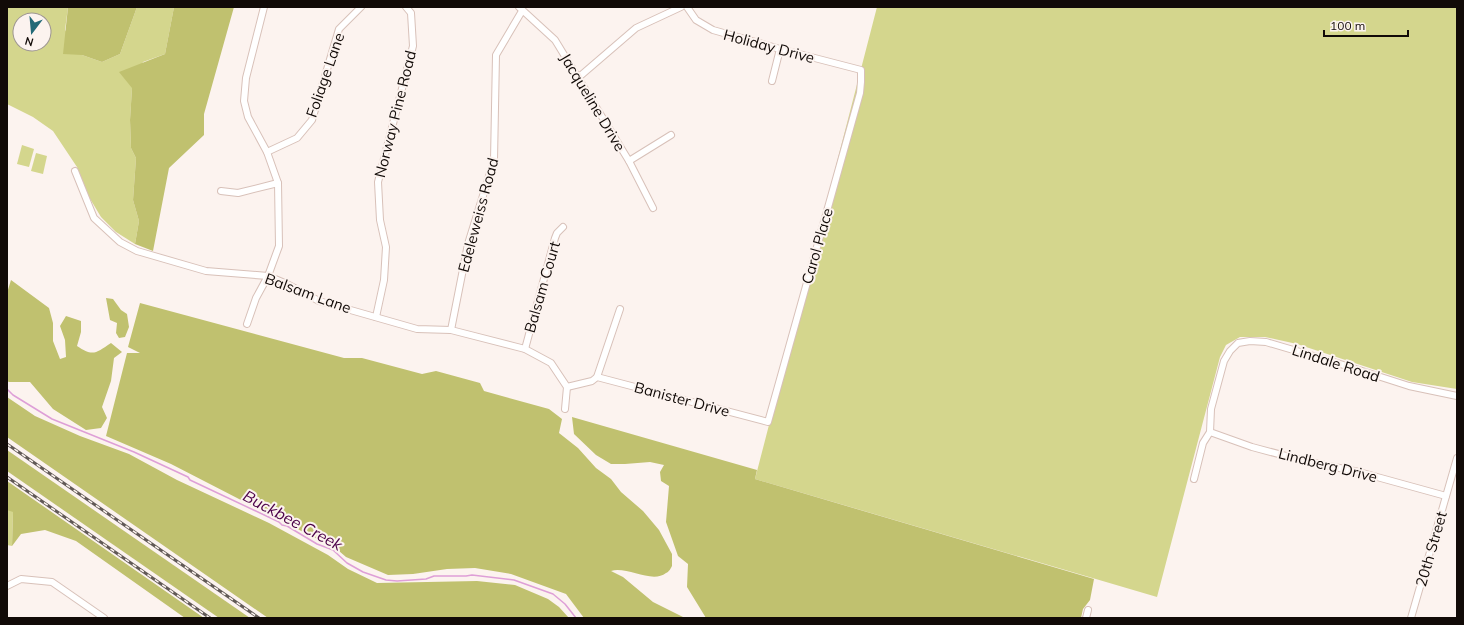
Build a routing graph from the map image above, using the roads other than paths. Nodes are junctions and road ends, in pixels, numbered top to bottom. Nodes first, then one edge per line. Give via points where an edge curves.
1 (264, 7) edge
2 (361, 7) edge
3 (406, 7) edge
4 (681, 7) edge
5 (687, 7) edge
6 (520, 9) edge
7 (780, 49) junction
8 (860, 70) joint
9 (579, 77) junction
10 (772, 81) dead end
11 (671, 135) dead end
12 (267, 152) junction
13 (629, 161) junction
14 (75, 171) dead end
15 (278, 183) junction
16 (221, 191) dead end
17 (653, 208) dead end
18 (564, 227) dead end
19 (268, 276) junction
20 (620, 309) dead end
21 (376, 317) junction
22 (248, 324) dead end
23 (451, 330) junction
24 (525, 349) junction
25 (597, 377) junction
26 (567, 387) junction
27 (1457, 396) edge
28 (565, 409) dead end
29 (768, 422) joint
30 (1210, 432) junction
31 (1457, 458) edge
32 (1454, 479) edge
33 (1194, 480) dead end
34 (1446, 496) junction
35 (7, 586) edge
36 (1088, 610) dead end
37 (104, 618) edge
38 (1086, 618) edge
39 (1411, 618) edge

1 - 12 street via 246,78 244,101 248,117
2 - 12 street, Foliage Lane via 339,29 312,120 297,138
3 - 21 street, Norway Pine Road via 411,13 413,46 378,182 380,220 386,247 384,280
4 - 9 street via 636,28
5 - 7 street, Holiday Drive via 696,20 713,30
6 - 9 street, Jacqueline Drive via 555,40
6 - 23 street, Edeleweiss Road via 496,55 494,160 468,244
7 - 8 street, Holiday Drive
7 - 10 street
8 - 29 street, Carol Place via 860,93
9 - 13 street, Jacqueline Drive
11 - 13 street
12 - 15 street
13 - 17 street, Jacqueline Drive
14 - 19 street, Balsam Lane via 94,218 120,242 137,252 206,271
15 - 16 street via 238,193
15 - 19 street via 279,246
18 - 24 street, Balsam Court via 555,238
19 - 21 street, Balsam Lane via 319,301
19 - 22 street via 256,298
20 - 25 street
21 - 23 street, Balsam Lane via 417,329
23 - 24 street, Balsam Lane
24 - 26 street, Balsam Lane via 551,362
25 - 26 street via 592,381
25 - 29 street, Banister Drive
26 - 28 street
27 - 30 street, Lindale Road via 1409,386 1266,342 1250,341 1238,343 1224,361 1212,409
30 - 33 street via 1203,443
30 - 34 street, Lindberg Drive via 1252,447
31 - 32 street, 20th Street
32 - 34 street, 20th Street
34 - 39 street, 20th Street
35 - 37 street via 22,579 52,582
36 - 38 street

